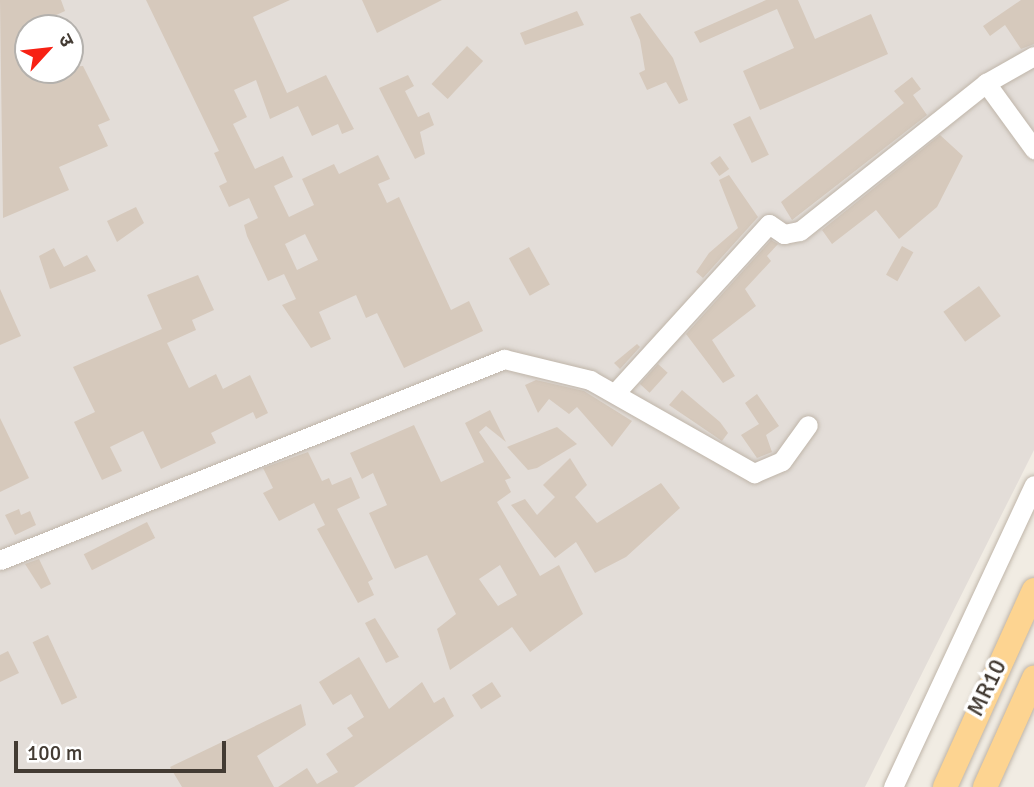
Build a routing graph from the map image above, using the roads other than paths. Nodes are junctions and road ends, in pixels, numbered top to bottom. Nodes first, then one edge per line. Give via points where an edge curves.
1 (1034, 56) edge
2 (986, 83) junction
3 (1034, 149) edge
4 (616, 392) junction
5 (808, 425) dead end
6 (1034, 485) edge
7 (0, 560) edge
8 (1034, 590) edge
9 (1034, 678) edge
10 (893, 787) edge
11 (945, 787) edge
12 (985, 787) edge

1 - 2 street
2 - 3 street
2 - 4 street via 800,231 784,234 769,223
4 - 5 street via 754,473 782,461
4 - 7 street via 504,359
6 - 10 street
8 - 11 main road, MR10
9 - 12 main road, MR10

